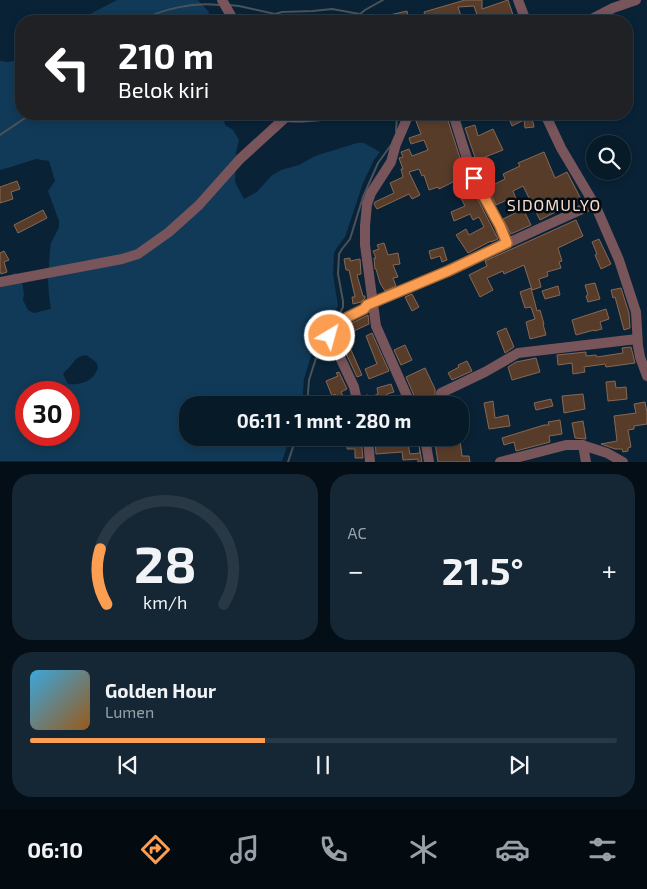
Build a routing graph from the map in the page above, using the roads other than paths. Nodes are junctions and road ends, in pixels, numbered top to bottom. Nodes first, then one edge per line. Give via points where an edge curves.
1 (222, 0) edge
2 (518, 0) edge
3 (636, 0) edge
4 (231, 15) edge
5 (524, 15) edge
6 (600, 15) edge
7 (283, 120) edge
8 (407, 120) edge
9 (455, 120) edge
10 (548, 120) edge
11 (594, 204) junction
12 (507, 243) junction
13 (0, 282) edge
14 (373, 302) junction
15 (637, 338) junction
16 (647, 376) edge
17 (441, 393) dead end
18 (356, 396) edge
19 (407, 396) edge
20 (583, 445) junction
21 (369, 446) edge
22 (426, 446) edge
23 (370, 462) edge
24 (429, 462) edge
25 (500, 462) edge
26 (586, 462) edge
27 (623, 462) edge

1 - 4 street
2 - 5 street
3 - 6 street
7 - 13 street via 199,205 138,254
8 - 14 street via 391,162 367,204 365,245
9 - 12 street via 474,178
10 - 11 street
11 - 12 street
11 - 15 street via 619,260 636,312
12 - 14 street
14 - 18 street via 329,330
14 - 19 street via 376,326
15 - 16 street
15 - 17 street via 518,353
20 - 25 street via 566,445
20 - 26 street
20 - 27 street
21 - 23 street
22 - 24 street

